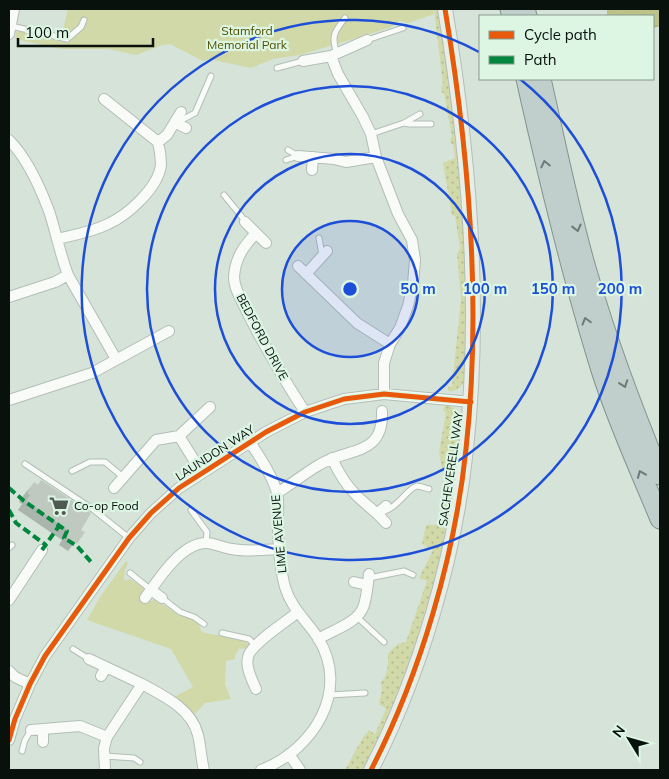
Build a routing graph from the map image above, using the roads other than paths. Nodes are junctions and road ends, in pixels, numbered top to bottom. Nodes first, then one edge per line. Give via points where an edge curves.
1 (14, 9) edge
2 (445, 9) edge
3 (345, 18) dead end
4 (84, 20) dead end
5 (403, 28) dead end
6 (10, 30) edge
7 (367, 40) joint
8 (334, 55) junction
9 (303, 60) joint
10 (277, 68) dead end
11 (211, 76) dead end
12 (526, 80) edge
13 (541, 80) edge
14 (104, 99) dead end
15 (181, 112) dead end
16 (420, 114) dead end
17 (176, 123) junction
18 (404, 123) junction
19 (431, 124) dead end
20 (186, 128) dead end
21 (371, 134) junction
22 (9, 140) edge
23 (158, 142) junction
24 (288, 150) dead end
25 (298, 156) junction
26 (313, 156) junction
27 (376, 157) junction
28 (286, 160) dead end
29 (312, 170) dead end
30 (224, 194) dead end
31 (245, 222) joint
32 (256, 233) junction
33 (319, 238) dead end
34 (57, 239) junction
35 (266, 242) dead end
36 (325, 254) joint
37 (298, 266) dead end
38 (306, 274) junction
39 (68, 275) junction
40 (9, 297) edge
41 (169, 332) dead end
42 (390, 344) junction
43 (116, 359) junction
44 (384, 394) junction
45 (9, 400) edge
46 (471, 402) junction
47 (210, 407) dead end
48 (382, 411) dead end
49 (305, 412) junction
50 (179, 436) junction
51 (250, 442) junction
52 (332, 458) junction
53 (25, 464) dead end
54 (72, 471) dead end
55 (202, 473) junction
56 (660, 475) edge
57 (123, 477) junction
58 (114, 488) dead end
59 (428, 489) dead end
60 (277, 493) junction
61 (191, 510) dead end
62 (382, 510) junction
63 (660, 518) edge
64 (386, 523) dead end
65 (129, 538) junction
66 (206, 543) junction
67 (278, 549) junction
68 (42, 550) dead end
69 (130, 573) dead end
70 (413, 575) dead end
71 (368, 579) junction
72 (354, 582) dead end
73 (148, 594) junction
74 (9, 598) edge
75 (162, 598) joint
76 (297, 613) junction
77 (356, 617) junction
78 (204, 624) dead end
79 (222, 633) dead end
80 (318, 639) junction
81 (384, 642) dead end
82 (257, 646) junction
83 (73, 649) dead end
84 (89, 659) joint
85 (106, 666) junction
86 (9, 671) edge
87 (101, 676) dead end
88 (30, 684) junction
89 (142, 684) junction
90 (256, 689) dead end
91 (365, 693) dead end
92 (329, 695) junction
93 (31, 730) joint
94 (43, 730) junction
95 (107, 737) junction
96 (9, 740) edge
97 (43, 742) dead end
98 (22, 751) dead end
99 (290, 754) junction
100 (104, 756) junction
101 (140, 762) dead end
102 (105, 770) edge
103 (204, 770) edge
104 (261, 770) edge
105 (300, 770) edge
106 (371, 770) edge

1 - 6 street
2 - 46 street, SACHEVERELL WAY via 456,82 469,218 473,330
3 - 8 lane via 333,36
4 - 6 lane via 67,39
5 - 7 lane
7 - 8 street
8 - 9 street
8 - 21 street via 338,74
9 - 10 lane
11 - 17 lane via 195,113
63 -> 12 highway via 599,363 564,241
13 -> 56 highway via 588,273 613,355
14 - 23 street
15 - 17 street
16 - 18 lane
17 - 20 street
17 - 23 street
18 - 19 lane
18 - 21 lane
21 - 27 street
22 - 34 street via 34,177
23 - 34 street via 159,172 141,199 110,224
24 - 25 lane
25 - 26 street
25 - 28 lane
26 - 27 street via 346,162
26 - 29 street
27 - 42 street via 412,240 415,260 408,306
30 - 31 lane
31 - 32 street
32 - 35 street
32 - 49 street, BEDFORD DRIVE via 236,261 234,278 257,330
33 - 36 lane
34 - 39 street
36 - 38 street
37 - 38 street
38 - 42 street via 358,323
39 - 40 street
39 - 43 street
41 - 43 street
42 - 44 street via 384,363
43 - 45 street via 92,373
44 - 46 street, LAUNDON WAY
44 - 49 street, LAUNDON WAY via 344,399
46 - 106 street, SACHEVERELL WAY via 451,542 437,595 404,696
47 - 50 street
48 - 52 street via 387,422 372,442 362,450
49 - 51 street, LAUNDON WAY
50 - 55 street
50 - 57 street via 156,440
51 - 55 street, LAUNDON WAY
51 - 60 street, LIME AVENUE
52 - 60 street
52 - 62 street via 339,474 356,495
53 - 65 lane via 94,510
54 - 57 lane via 90,462 105,462
55 - 65 street, LAUNDON WAY via 179,488
57 - 58 street
59 - 62 lane via 411,488 392,509
60 - 67 street, LIME AVENUE
61 - 66 lane via 207,532
62 - 64 street
65 - 88 street, LAUNDON WAY via 45,656
66 - 67 street via 242,551
66 - 73 street via 183,551
67 - 76 street, LIME AVENUE via 285,589
68 - 74 street
69 - 73 lane
70 - 71 lane via 404,571
71 - 72 street
71 - 77 street via 364,607
73 - 75 street
75 - 78 lane
76 - 80 street, LIME AVENUE
76 - 82 street
77 - 80 street
77 - 81 lane
79 - 82 lane via 249,639
80 - 92 street, LIME AVENUE via 329,672
82 - 90 street via 249,654 248,662
83 - 84 lane
84 - 85 street
85 - 87 street
85 - 89 street
86 - 88 street
88 - 96 street, LAUNDON WAY
89 - 95 street
89 - 103 street via 177,705 192,720 198,733
91 - 92 lane
92 - 99 street, LIME AVENUE via 314,731
93 - 94 street
93 - 98 lane
94 - 95 street via 80,726
94 - 97 street
95 - 100 street
99 - 104 street, LIME AVENUE
99 - 105 street
100 - 101 lane via 134,758
100 - 102 street

